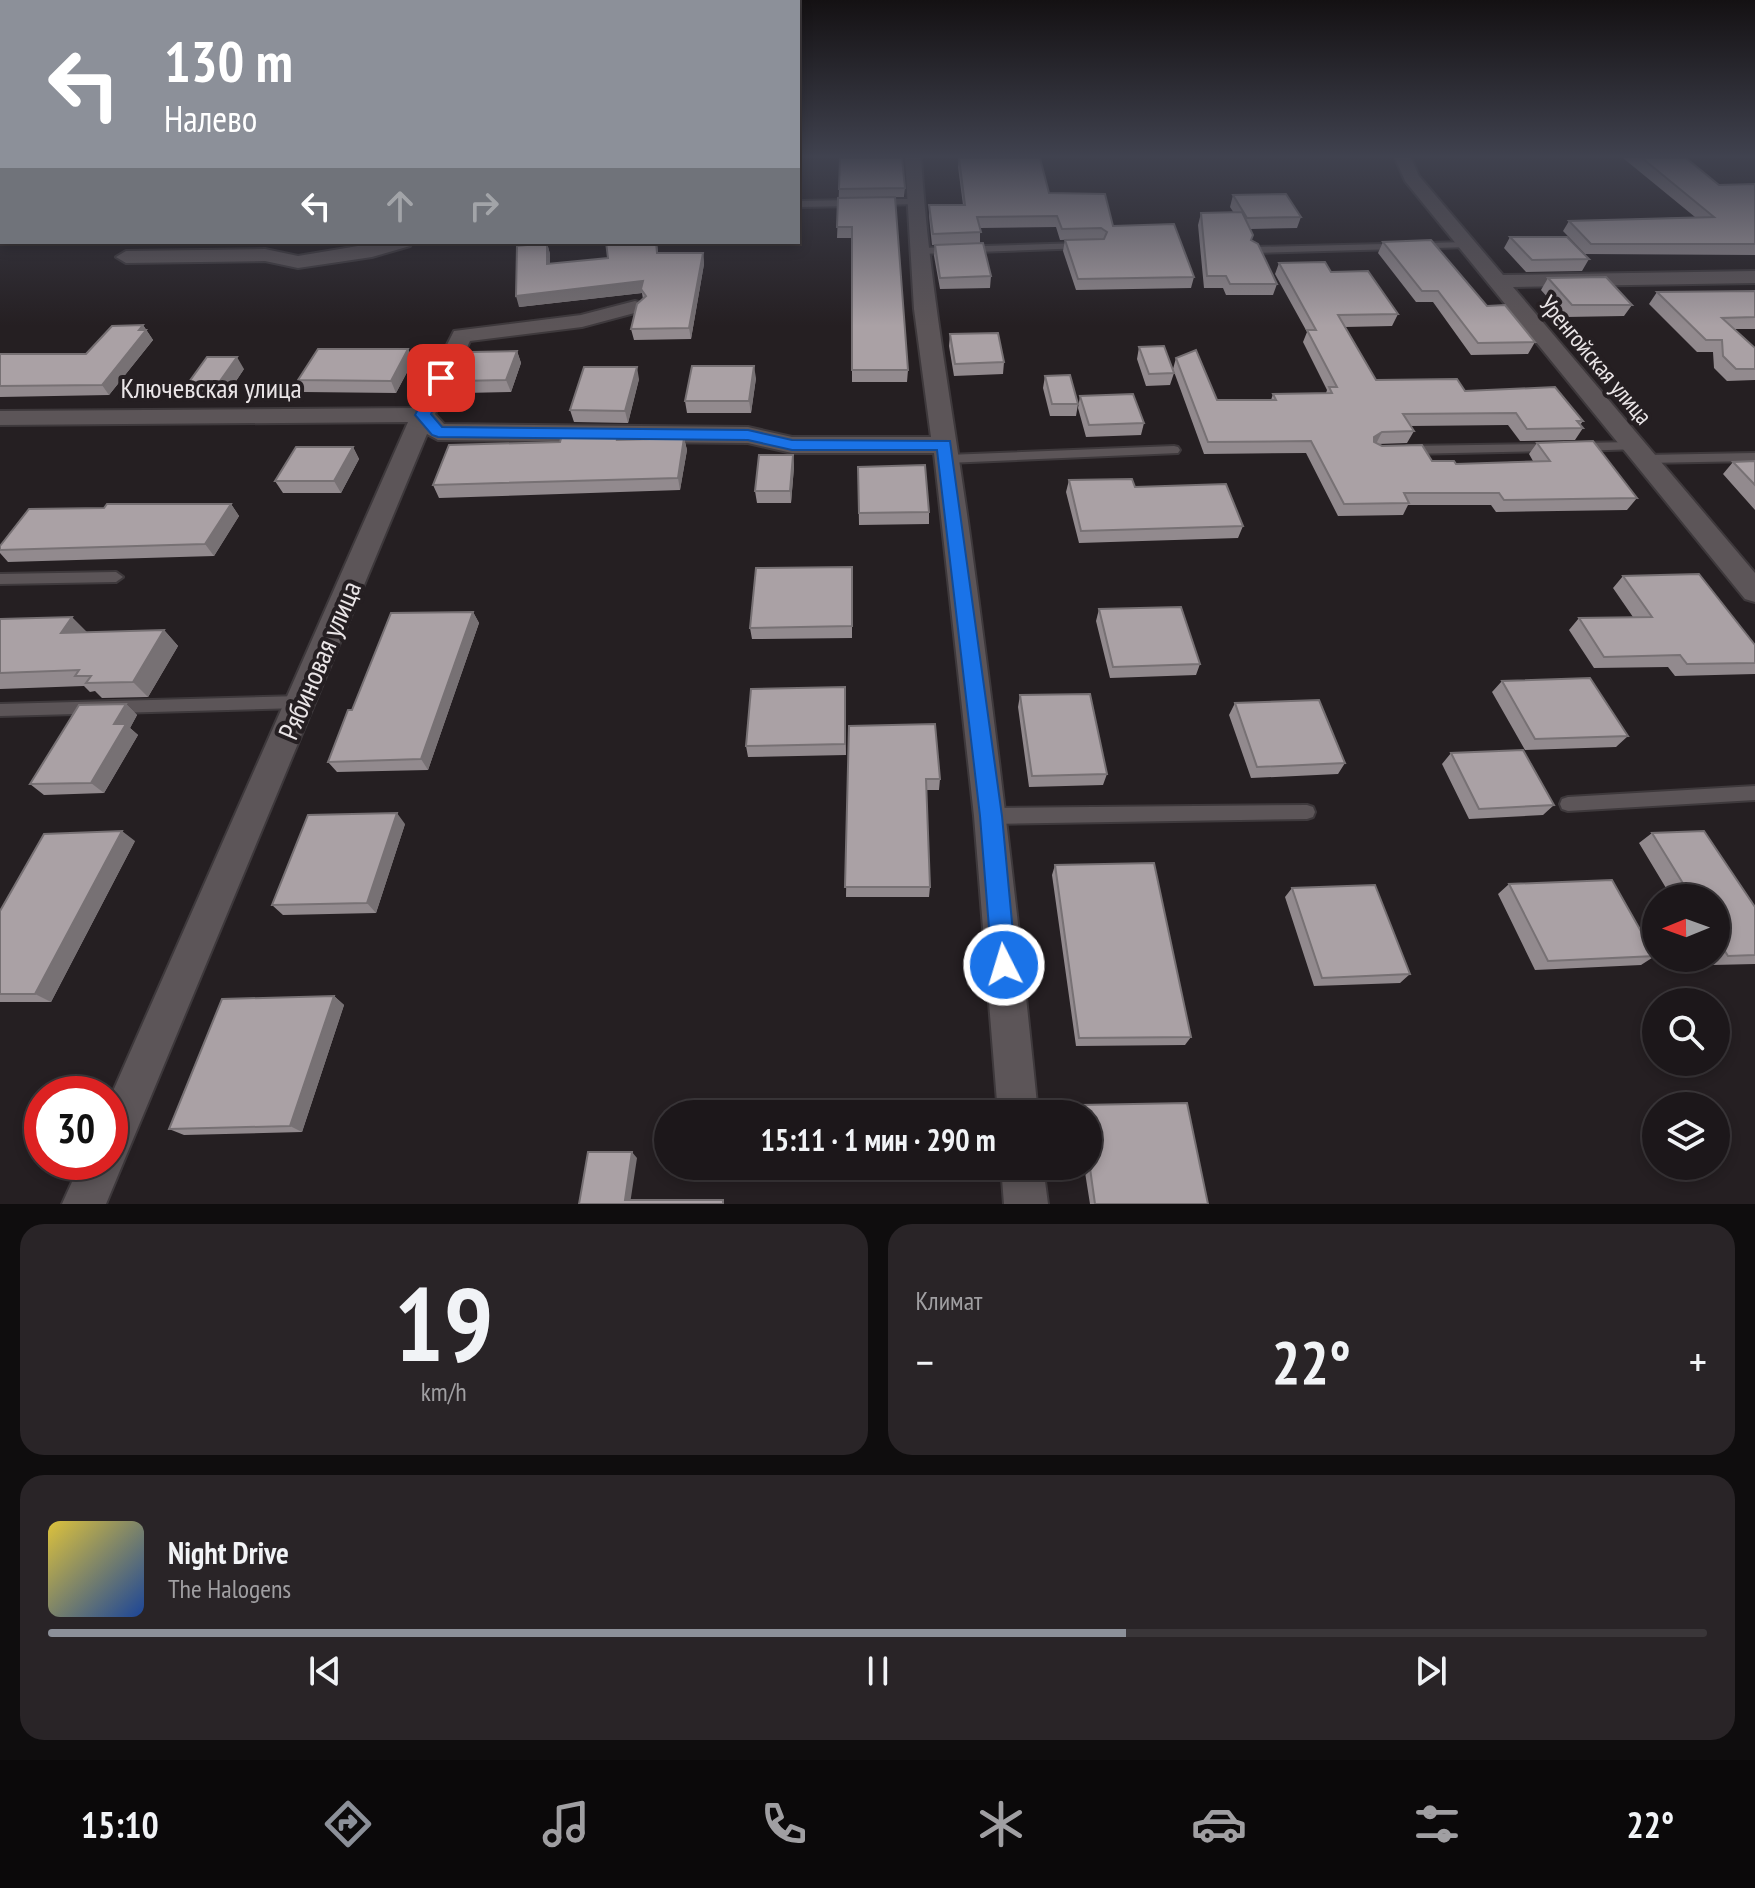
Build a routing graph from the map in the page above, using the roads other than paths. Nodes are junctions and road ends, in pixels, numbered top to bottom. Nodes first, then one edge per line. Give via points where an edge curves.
1 (916, 214) edge
2 (1442, 214) edge
3 (396, 244) edge
4 (1099, 245) edge
5 (1468, 245) junction
6 (1255, 250) edge
7 (920, 251) junction
8 (126, 257) dead end
9 (1755, 277) edge
10 (1497, 281) junction
11 (635, 307) edge
12 (423, 415) junction
13 (0, 418) edge
14 (1174, 450) dead end
15 (1392, 451) edge
16 (946, 452) junction
17 (1639, 453) junction
18 (1755, 457) edge
19 (116, 577) dead end
20 (0, 579) edge
21 (1755, 592) edge
22 (300, 702) junction
23 (0, 710) edge
24 (1755, 793) edge
25 (1568, 804) dead end
26 (1307, 812) dead end
27 (991, 816) junction
28 (1017, 1100) edge
29 (128, 1104) edge
30 (95, 1180) edge
31 (1023, 1180) edge
32 (84, 1204) edge
33 (1026, 1204) edge

1 - 7 street
2 - 5 street, Уренгойская улица
3 - 8 street via 298,262 265,255
4 - 7 lane
5 - 6 lane
5 - 10 street, Уренгойская улица
7 - 16 street
9 - 10 street
10 - 17 street, Уренгойская улица
11 - 12 street, Рябиновая улица via 582,321 462,336
12 - 13 street, Ключевская улица
12 - 16 street via 438,432 748,435 792,445
12 - 22 street, Рябиновая улица
14 - 16 lane
15 - 17 lane
16 - 27 street
17 - 18 lane
17 - 21 street, Уренгойская улица
19 - 20 lane
22 - 23 lane
22 - 29 street, Рябиновая улица
24 - 25 lane
26 - 27 lane
27 - 28 street
30 - 32 street
31 - 33 street

